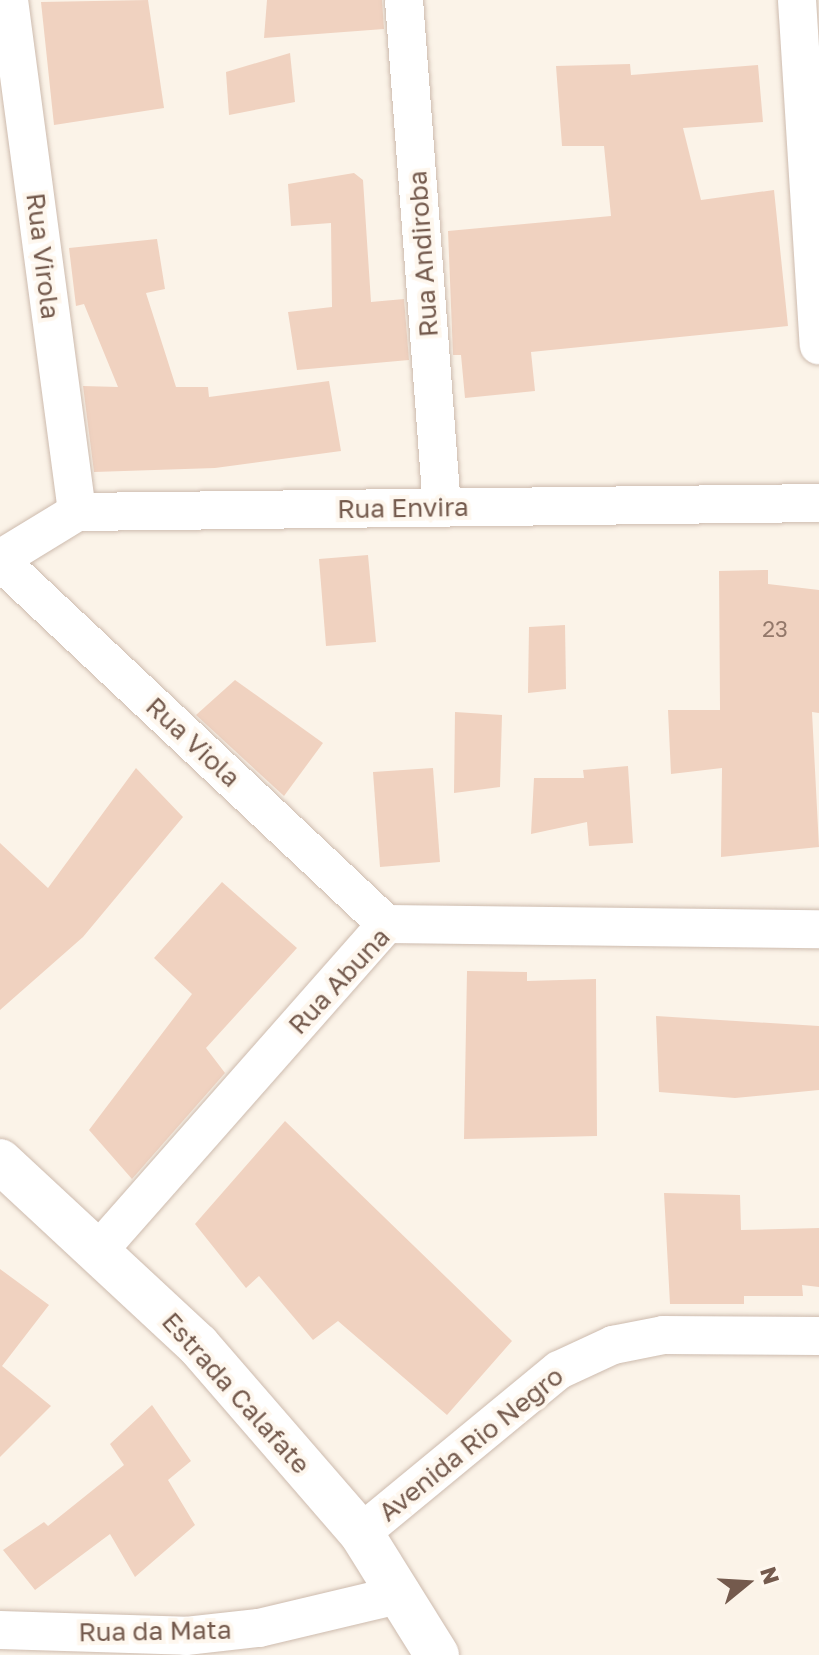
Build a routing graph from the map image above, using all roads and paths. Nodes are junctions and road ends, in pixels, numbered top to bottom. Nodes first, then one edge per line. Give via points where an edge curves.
1 (9, 0) edge
2 (404, 0) edge
3 (797, 0) edge
4 (819, 345) edge
5 (819, 503) edge
6 (442, 508) junction
7 (77, 512) junction
8 (0, 560) edge
9 (386, 924) junction
10 (819, 929) edge
11 (0, 1161) edge
12 (99, 1250) junction
13 (819, 1336) edge
14 (361, 1533) junction
15 (402, 1594) junction
16 (0, 1630) edge
17 (437, 1655) edge

1 - 7 street, Rua Virola
2 - 6 street, Rua Andiroba
3 - 4 street
5 - 6 street, Rua Envira
6 - 7 street, Rua Envira
7 - 8 street
8 - 9 street, Rua Viola
9 - 10 street, Rua Abuna
9 - 12 street, Rua Abuna
11 - 12 street, Estrada Calafate
12 - 14 street, Estrada Calafate via 198,1345
13 - 14 street, Avenida Rio Negro via 663,1335 613,1345 559,1370
14 - 15 street, Estrada Calafate
15 - 16 street, Rua da Mata via 259,1628 186,1636
15 - 17 street, Estrada Calafate

